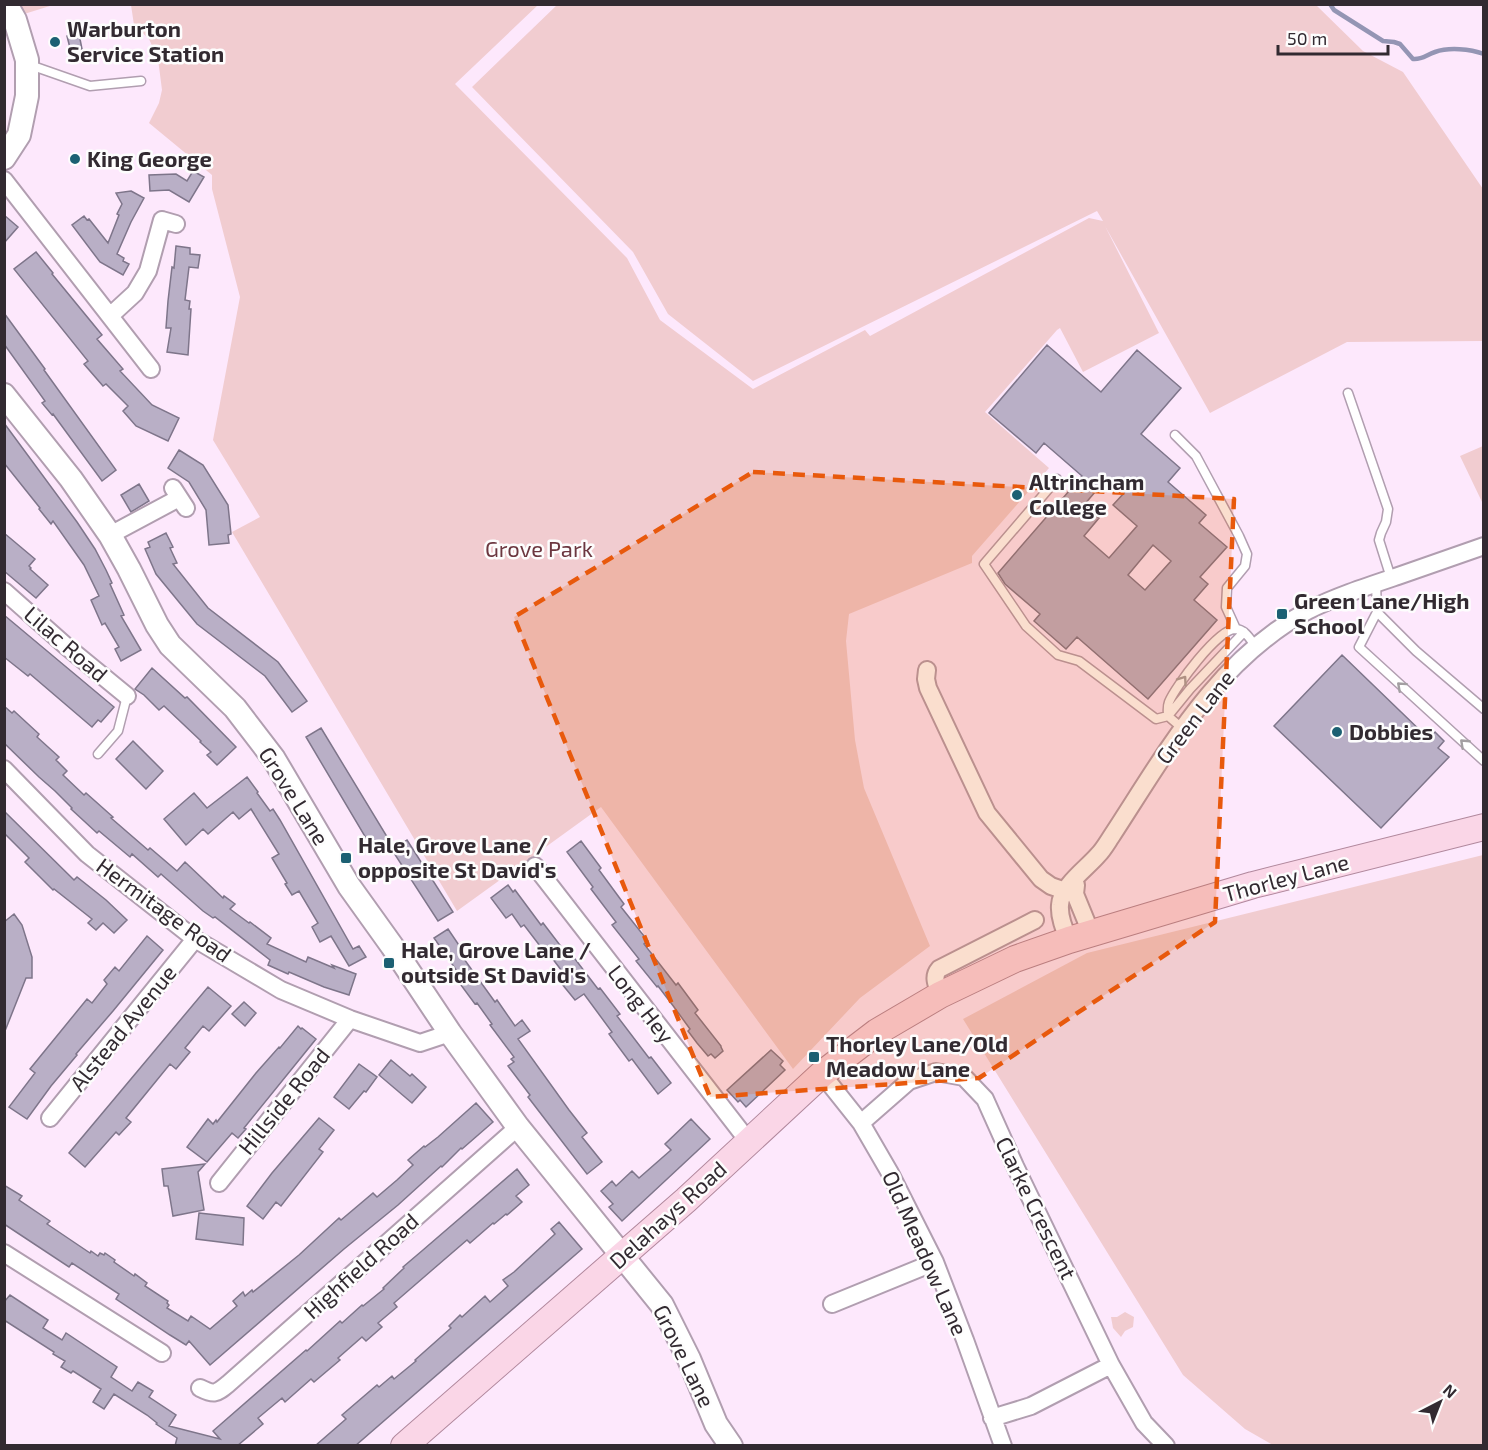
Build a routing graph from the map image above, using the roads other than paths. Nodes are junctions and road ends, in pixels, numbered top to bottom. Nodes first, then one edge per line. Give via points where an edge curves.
1 (6, 4) edge
2 (27, 64) junction
3 (141, 81) dead end
4 (4, 158) edge
5 (4, 180) edge
6 (176, 224) dead end
7 (110, 316) junction
8 (151, 369) dead end
9 (1348, 393) dead end
10 (4, 394) edge
11 (1175, 435) dead end
12 (1057, 479) dead end
13 (180, 498) dead end
14 (110, 535) junction
15 (1484, 546) edge
16 (1384, 581) junction
17 (4, 591) edge
18 (1377, 612) junction
19 (1240, 630) junction
20 (1256, 647) junction
21 (927, 670) dead end
22 (127, 696) joint
23 (1484, 709) edge
24 (1168, 716) junction
25 (1182, 728) junction
26 (98, 754) dead end
27 (1484, 762) edge
28 (4, 769) edge
29 (1484, 827) edge
30 (535, 866) dead end
31 (1072, 888) junction
32 (1035, 920) dead end
33 (1080, 936) junction
34 (195, 939) junction
35 (939, 994) junction
36 (350, 1019) junction
37 (450, 1033) junction
38 (822, 1074) junction
39 (50, 1118) dead end
40 (861, 1123) junction
41 (518, 1127) junction
42 (749, 1142) junction
43 (219, 1183) dead end
44 (4, 1253) edge
45 (622, 1257) junction
46 (934, 1262) junction
47 (832, 1304) dead end
48 (162, 1353) dead end
49 (1112, 1365) junction
50 (200, 1388) dead end
51 (992, 1418) junction
52 (408, 1444) edge
53 (731, 1446) edge
54 (1003, 1446) edge
55 (1166, 1446) edge

1 - 2 street via 15,20
2 - 3 lane via 90,86
2 - 4 street via 27,96 19,135
5 - 7 street
6 - 7 street via 162,220 148,271 135,293
7 - 8 street
9 - 16 lane via 1388,509 1379,540
10 - 14 street, Grove Lane
11 - 19 lane via 1196,456 1247,554 1245,566 1227,588 1226,607
12 - 24 lane via 984,564 1026,626 1058,656 1079,661 1156,718
13 - 14 street
14 - 37 street, Grove Lane via 170,645 235,708 274,759 349,886
15 - 16 street, Green Lane
16 - 18 lane
16 - 20 street, Green Lane via 1310,610 1274,631
17 - 22 street, Lilac Road
18 - 23 lane
27 -> 18 lane via 1359,647
19 - 20 lane
19 - 24 lane
24 -> 19 lane via 1170,699 1184,678 1217,639 1227,631
20 - 25 street, Green Lane via 1214,687
21 - 31 street via 928,688 987,813 1041,879 1051,886
22 - 26 lane via 118,731
24 - 25 lane
25 - 31 street, Green Lane via 1100,853
28 - 34 street, Hermitage Road via 87,854
29 - 33 main road, Thorley Lane via 1253,885
30 - 42 street, Long Hey
31 - 33 street
32 - 35 street via 939,969 935,978
33 - 35 main road, Delahays Road via 1016,959
34 - 36 street, Hermitage Road via 281,990
34 - 39 street, Alstead Avenue
35 - 38 main road, Delahays Road via 877,1032
36 - 37 street, Hermitage Road via 420,1043
36 - 43 street, Hillside Road
37 - 41 street, Grove Lane
38 - 40 street, Old Meadow Lane
38 - 42 main road, Delahays Road
40 - 46 street, Old Meadow Lane
40 - 49 street, Clarke Crescent via 909,1081 936,1072 964,1077 985,1099
41 - 45 street, Grove Lane
41 - 50 street, Highfield Road via 228,1384 217,1393
42 - 45 main road, Delahays Road
44 - 48 street
45 - 52 main road, Delahays Road
45 - 53 street, Grove Lane via 662,1305
46 - 47 street
46 - 51 street, Old Meadow Lane
49 - 51 street via 1031,1406
49 - 55 street, Clarke Crescent via 1144,1423
51 - 54 street, Old Meadow Lane

